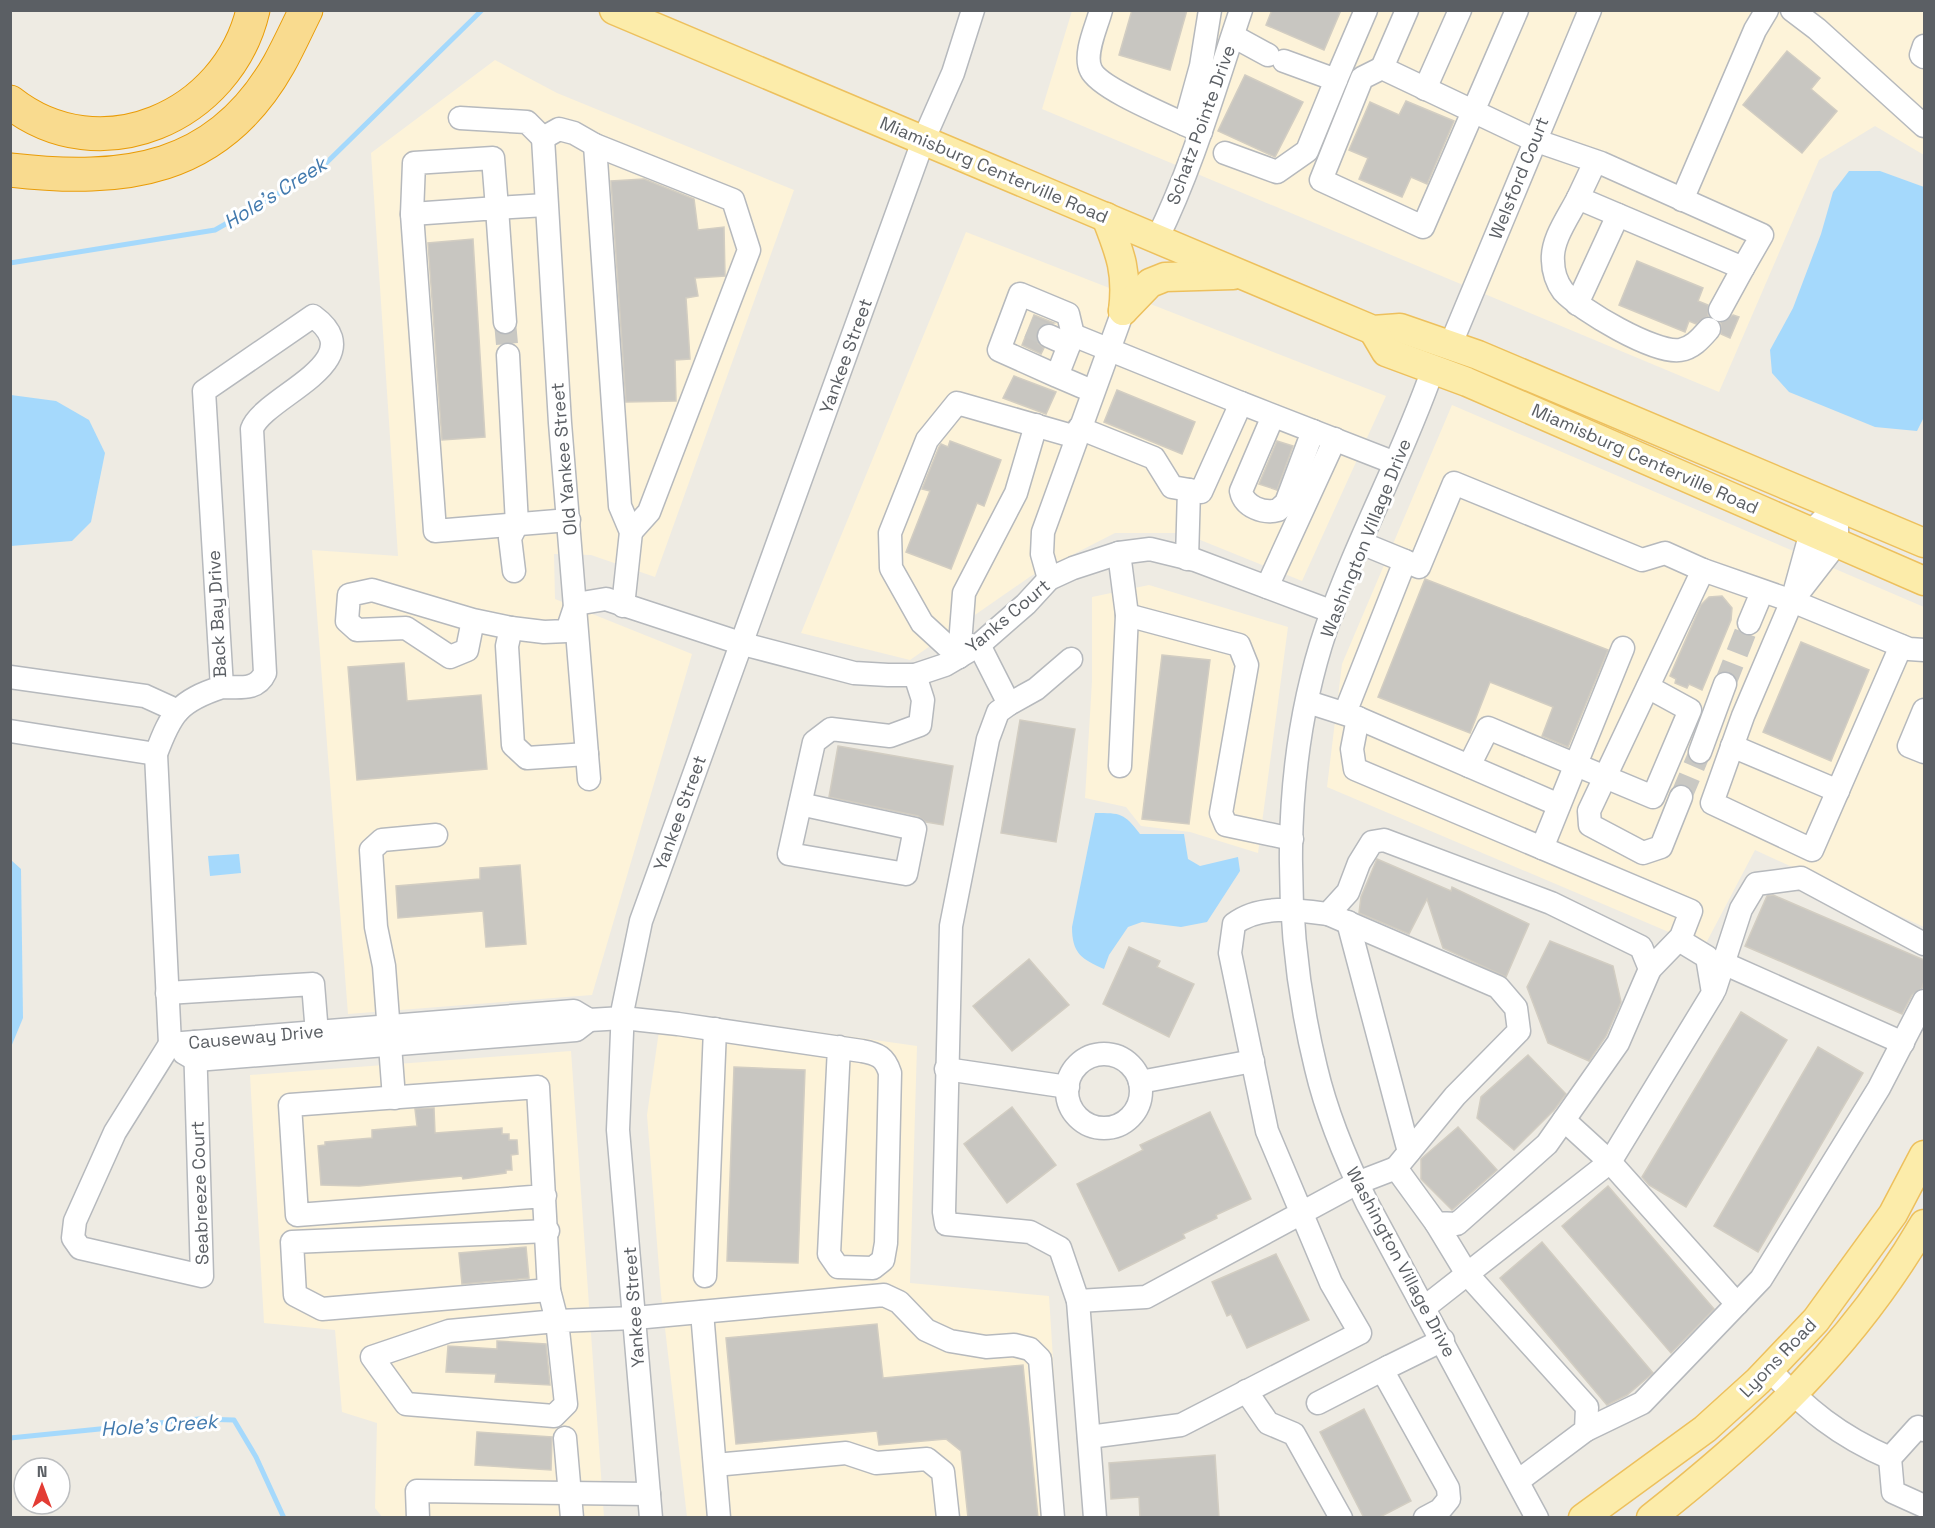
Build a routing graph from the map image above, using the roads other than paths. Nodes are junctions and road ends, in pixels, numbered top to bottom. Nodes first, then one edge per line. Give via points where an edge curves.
1 (253, 10) edge
2 (306, 10) edge
3 (614, 10) edge
4 (973, 10) edge
5 (1101, 10) edge
6 (1210, 10) edge
7 (1241, 10) edge
8 (1366, 10) edge
9 (1407, 10) edge
10 (1460, 10) edge
11 (1517, 10) edge
12 (1590, 10) edge
13 (1767, 10) edge
14 (1792, 10) edge
15 (1233, 36) junction
16 (1924, 46) edge
17 (1924, 57) edge
18 (1382, 68) junction
19 (1336, 80) junction
20 (1425, 89) junction
21 (10, 102) edge
22 (1473, 111) junction
23 (460, 118) dead end
24 (1924, 126) edge
25 (1193, 128) junction
26 (543, 138) junction
27 (1534, 140) junction
28 (924, 141) junction
29 (595, 146) junction
30 (1225, 153) dead end
31 (1595, 162) junction
32 (10, 170) edge
33 (1578, 198) junction
34 (1682, 200) junction
35 (546, 205) junction
36 (497, 208) junction
37 (412, 214) junction
38 (1618, 215) junction
39 (1106, 217) junction
40 (1157, 239) junction
41 (1743, 268) junction
42 (1240, 273) junction
43 (1577, 304) junction
44 (1123, 311) junction
45 (506, 322) tunnel mouth
46 (1046, 332) junction
47 (1375, 334) junction
48 (1450, 346) junction
49 (1109, 350) junction
50 (508, 355) tunnel mouth
51 (1504, 366) junction
52 (1433, 369) junction
53 (1057, 376) junction
54 (1092, 391) junction
55 (1241, 403) junction
56 (1273, 416) junction
57 (1036, 425) junction
58 (1314, 431) junction
59 (1077, 433) junction
60 (1335, 439) junction
61 (1395, 463) junction
62 (1190, 490) junction
63 (1837, 505) junction
64 (569, 520) junction
65 (517, 524) junction
66 (631, 532) junction
67 (1810, 532) junction
68 (1361, 543) junction
69 (1837, 543) junction
70 (1924, 543) edge
71 (1119, 553) junction
72 (1187, 559) junction
73 (1405, 561) junction
74 (1703, 570) junction
75 (514, 571) dead end
76 (1049, 579) junction
77 (1924, 581) edge
78 (1267, 587) junction
79 (1762, 592) junction
80 (1792, 601) junction
81 (412, 603) junction
82 (576, 604) junction
83 (623, 606) junction
84 (1333, 612) junction
85 (1127, 615) junction
86 (473, 620) junction
87 (1749, 622) tunnel mouth
88 (406, 628) junction
89 (511, 628) junction
90 (743, 644) junction
91 (979, 645) junction
92 (1901, 646) junction
93 (1623, 648) dead end
94 (1924, 650) edge
95 (959, 657) junction
96 (1071, 658) dead end
97 (915, 675) junction
98 (10, 677) edge
99 (1725, 684) tunnel mouth
100 (222, 687) junction
101 (1648, 687) junction
102 (1308, 702) junction
103 (1009, 704) junction
104 (1924, 710) edge
105 (178, 711) junction
106 (1351, 715) junction
107 (10, 731) edge
108 (1732, 746) junction
109 (1700, 752) tunnel mouth
110 (1924, 752) edge
111 (156, 754) junction
112 (587, 754) junction
113 (1577, 765) junction
114 (1120, 766) dead end
115 (1469, 766) junction
116 (1606, 775) junction
117 (589, 779) dead end
118 (1838, 790) junction
119 (1681, 797) tunnel mouth
120 (800, 804) junction
121 (1558, 806) junction
122 (436, 835) dead end
123 (1292, 839) junction
124 (1542, 848) junction
125 (1812, 850) junction
126 (1801, 878) junction
127 (1292, 909) junction
128 (1338, 918) junction
129 (1679, 940) junction
130 (1924, 944) edge
131 (1723, 963) junction
132 (1650, 969) junction
133 (167, 993) junction
134 (1713, 993) junction
135 (1924, 1001) edge
136 (622, 1018) junction
137 (716, 1029) junction
138 (389, 1036) junction
139 (318, 1042) junction
140 (1903, 1043) junction
141 (170, 1044) junction
142 (839, 1047) junction
143 (196, 1051) junction
144 (1252, 1061) junction
145 (946, 1070) junction
146 (1140, 1082) junction
147 (1068, 1088) junction
148 (394, 1098) junction
149 (1564, 1120) junction
150 (1924, 1155) edge
151 (1402, 1160) junction
152 (1610, 1162) junction
153 (1357, 1183) junction
154 (545, 1196) junction
155 (1301, 1212) junction
156 (1436, 1223) junction
157 (1924, 1224) edge
158 (548, 1231) junction
159 (1467, 1274) junction
160 (705, 1276) dead end
161 (549, 1290) junction
162 (1078, 1301) junction
163 (1737, 1304) junction
164 (1425, 1307) junction
165 (702, 1312) junction
166 (635, 1318) junction
167 (557, 1321) junction
168 (1443, 1340) junction
169 (1388, 1367) junction
170 (1769, 1369) junction
171 (1246, 1391) junction
172 (1794, 1396) junction
173 (1318, 1403) dead end
174 (1586, 1430) junction
175 (1924, 1430) edge
176 (1089, 1437) junction
177 (565, 1438) dead end
178 (1890, 1458) junction
179 (715, 1465) junction
180 (1518, 1481) junction
181 (570, 1493) junction
182 (649, 1494) junction
183 (1924, 1506) edge
184 (418, 1518) edge
185 (572, 1518) edge
186 (651, 1518) edge
187 (720, 1518) edge
188 (948, 1518) edge
189 (1053, 1518) edge
190 (1095, 1518) edge
191 (1341, 1518) edge
192 (1425, 1518) edge
193 (1537, 1518) edge
194 (1583, 1518) edge
195 (1651, 1518) edge

1 - 21 highway via 237,55 205,94 153,126 117,134 77,134
2 - 32 highway via 264,87 220,136 200,149 178,160 125,173 83,176
3 - 28 main road, Miamisburg Centerville Road
4 - 28 street, Yankee Street via 953,73
5 - 25 street via 1090,51 1090,69 1102,84
6 - 25 street
7 - 15 street, Schatz Pointe Drive
8 - 19 street
9 - 18 street
10 - 20 street
11 - 22 street
12 - 27 street, Welsford Court
13 - 34 street
14 - 24 street
15 - 19 street via 1276,58
15 - 25 street, Schatz Pointe Drive
16 - 17 street
18 - 20 street
18 - 22 street via 1362,78 1321,180 1423,227
19 - 30 street via 1307,151 1277,172
20 - 22 street
22 - 27 street
23 - 26 street via 527,122
25 - 40 street, Schatz Pointe Drive via 1175,203
26 - 29 street via 559,129
26 - 35 street, Old Yankee Street
27 - 31 street
27 - 48 street, Welsford Court
28 - 39 main road, Miamisburg Centerville Road
28 - 90 street, Yankee Street
29 - 66 street via 620,506
29 - 66 street via 733,200 749,250 649,512
31 - 33 street
31 - 34 street
33 - 38 street
33 - 43 street via 1555,244 1552,260 1562,289
34 - 41 street via 1762,235
35 - 36 street
35 - 64 street, Old Yankee Street
36 - 37 street
36 - 37 street via 494,158 414,163
36 - 45 street
37 - 65 street via 435,531
38 - 41 street
38 - 43 street
39 - 40 main road, Miamisburg Centerville Road
39 - 44 main road via 1123,261
40 - 42 main road, Miamisburg Centerville Road
41 - 43 street via 1715,320 1689,348 1678,351 1656,347
42 - 44 main road via 1165,277 1150,283
42 - 47 main road, Miamisburg Centerville Road
44 - 49 street
46 - 49 street
46 - 53 street
46 - 53 street via 999,350
47 - 48 main road, Miamisburg Centerville Road via 1400,328
47 - 52 main road, Miamisburg Centerville Road via 1386,352
48 - 51 main road, Miamisburg Centerville Road
49 - 54 street
49 - 55 street
50 - 65 street
51 - 52 main road via 1472,371 1440,363
51 - 63 main road, Miamisburg Centerville Road
52 - 61 street, Washington Village Drive
52 - 67 main road, Miamisburg Centerville Road
53 - 54 street
54 - 59 street
55 - 56 street
55 - 62 street via 1201,492
56 - 58 street
56 - 58 street via 1241,491 1246,502 1261,510 1278,510 1286,503
57 - 59 street
57 - 95 street via 1016,493 964,593
57 - 95 street via 957,403 927,440 890,533 891,568 922,623
58 - 60 street
59 - 62 street via 1154,458 1172,487
59 - 76 street via 1043,532 1042,554
60 - 61 street
60 - 78 street
61 - 68 street, Washington Village Drive
62 - 72 street
63 - 67 street
63 - 69 street
63 - 70 main road, Miamisburg Centerville Road
64 - 65 street
64 - 82 street, Old Yankee Street
65 - 75 street via 510,538
66 - 83 street
67 - 69 main road, Miamisburg Centerville Road
67 - 80 street
68 - 73 street
68 - 84 street, Washington Village Drive
69 - 77 main road, Miamisburg Centerville Road
69 - 80 street
71 - 72 street, Yanks Court via 1150,549
71 - 76 street, Yanks Court
71 - 85 street
72 - 78 street, Yanks Court
73 - 74 street via 1419,567 1454,483 1642,560 1665,553
73 - 106 street
74 - 79 street
74 - 101 street
76 - 91 street, Yanks Court
78 - 84 street, Yanks Court
79 - 80 street
79 - 87 street
80 - 92 street
80 - 108 street
81 - 86 street
81 - 88 street
81 - 88 street via 372,590 349,596 347,621 357,630
82 - 83 street, Yanks Court via 606,599
82 - 89 street via 567,631
82 - 112 street, Old Yankee Street
83 - 90 street, Yanks Court
84 - 102 street, Washington Village Drive
85 - 114 street
85 - 123 street via 1239,645 1247,665 1221,813 1226,825
86 - 88 street via 467,650 450,657
86 - 89 street
89 - 112 street via 507,646 513,745 526,758
90 - 97 street, Yanks Court via 854,673
90 - 136 street, Yankee Street via 641,921
91 - 95 street, Yanks Court
91 - 103 street
92 - 94 street
92 - 118 street
93 - 113 street
95 - 97 street, Yanks Court
96 - 103 street via 1036,690
97 - 120 street via 923,700 920,725 890,736 831,729 814,742
98 - 105 street via 145,696
99 - 109 street
100 - 100 street, Back Bay Drive via 204,392 313,316 329,334 327,359 320,371 268,409 252,429 264,673 255,686
100 - 105 street, Back Bay Drive via 196,696
101 - 116 street
101 - 116 street via 1690,710 1653,797
102 - 106 street
102 - 123 street, Washington Village Drive via 1296,778
103 - 145 street via 998,712 988,739 951,926
104 - 110 street via 1909,746
105 - 111 street, Back Bay Drive via 167,721
106 - 115 street
106 - 124 street via 1355,769
107 - 111 street
108 - 118 street
108 - 125 street via 1712,803
111 - 133 street, Back Bay Drive
112 - 117 street, Old Yankee Street
113 - 115 street via 1488,728
113 - 116 street
113 - 121 street
115 - 121 street
116 - 119 street via 1588,811 1590,825 1643,853 1661,847
118 - 125 street
120 - 120 street via 789,854 906,874 915,829
121 - 124 street
122 - 138 street via 382,840 370,850
123 - 127 street, Washington Village Drive
124 - 129 street via 1691,911
125 - 126 street
126 - 130 street
126 - 131 street via 1756,884 1741,909
127 - 128 street
127 - 144 street via 1252,914 1234,924 1230,953
127 - 153 street, Washington Village Drive via 1297,963 1316,1070
128 - 132 street via 1359,862 1372,842 1384,840 1561,908 1641,947
128 - 151 street
128 - 151 street via 1498,987 1516,1008 1519,1031 1455,1096
129 - 132 street
129 - 134 street via 1707,957
131 - 134 street
131 - 140 street
132 - 149 street via 1618,1043
133 - 139 street via 313,984
133 - 141 street, Back Bay Drive
134 - 152 street
135 - 140 street
136 - 137 street, Causeway Drive
136 - 138 street, Causeway Drive via 589,1020 574,1011
136 - 166 street, Yankee Street via 618,1130
137 - 142 street, Causeway Drive
137 - 160 street
138 - 139 street, Causeway Drive
138 - 148 street
139 - 143 street, Causeway Drive
140 - 163 street via 1761,1279
141 - 143 street, Causeway Drive
141 - 143 street, Seabreeze Court via 115,1132 75,1221 73,1238 80,1248 202,1276
142 - 142 street, Causeway Drive via 876,1054 886,1061 890,1072 886,1243 884,1260 873,1268 838,1267 830,1254
144 - 146 street
144 - 155 street via 1267,1131
145 - 147 street
145 - 162 street via 946,1224 1030,1232 1060,1248
146 - 147 street via 1125,1061 1098,1055 1078,1065
146 - 147 street via 1140,1103 1132,1117 1112,1128 1081,1121 1072,1111
148 - 154 street via 538,1087
148 - 154 street via 290,1106 297,1215
149 - 152 street
149 - 156 street via 1547,1144 1457,1224
150 - 170 main road, Lyons Road via 1893,1214 1858,1264 1816,1320
151 - 153 street
151 - 156 street
152 - 159 street
152 - 163 street
153 - 155 street
153 - 164 street, Washington Village Drive
154 - 158 street
155 - 162 street via 1146,1297
155 - 171 street via 1331,1283 1360,1333
156 - 159 street
157 - 172 main road, Lyons Road via 1903,1261 1849,1333
158 - 161 street
158 - 161 street via 291,1242 295,1295 322,1309
159 - 164 street
159 - 174 street via 1587,1407
161 - 167 street
162 - 176 street
163 - 174 street via 1642,1403
164 - 168 street, Washington Village Drive
165 - 166 street
165 - 179 street
165 - 189 street via 884,1295 899,1302 926,1330 950,1341 1030,1349 1040,1359
166 - 167 street
166 - 182 street, Yankee Street
167 - 167 street via 449,1331 372,1357 406,1404 554,1416 566,1404
168 - 169 street
168 - 180 street, Washington Village Drive
169 - 173 street
169 - 192 street via 1385,1375 1448,1488 1449,1499 1440,1510
170 - 172 street
170 - 194 main road, Lyons Road via 1705,1429
171 - 176 street via 1180,1425
171 - 191 street via 1268,1423 1294,1434
172 - 178 street via 1855,1442
172 - 195 main road, Lyons Road via 1717,1466
174 - 180 street
175 - 178 street via 1918,1427
176 - 190 street
177 - 181 street
178 - 183 street via 1893,1492
179 - 187 street
179 - 188 street via 846,1453 876,1463 927,1459 943,1472
180 - 193 street, Washington Village Drive
181 - 182 street
181 - 184 street via 417,1491
181 - 185 street
182 - 186 street, Yankee Street

